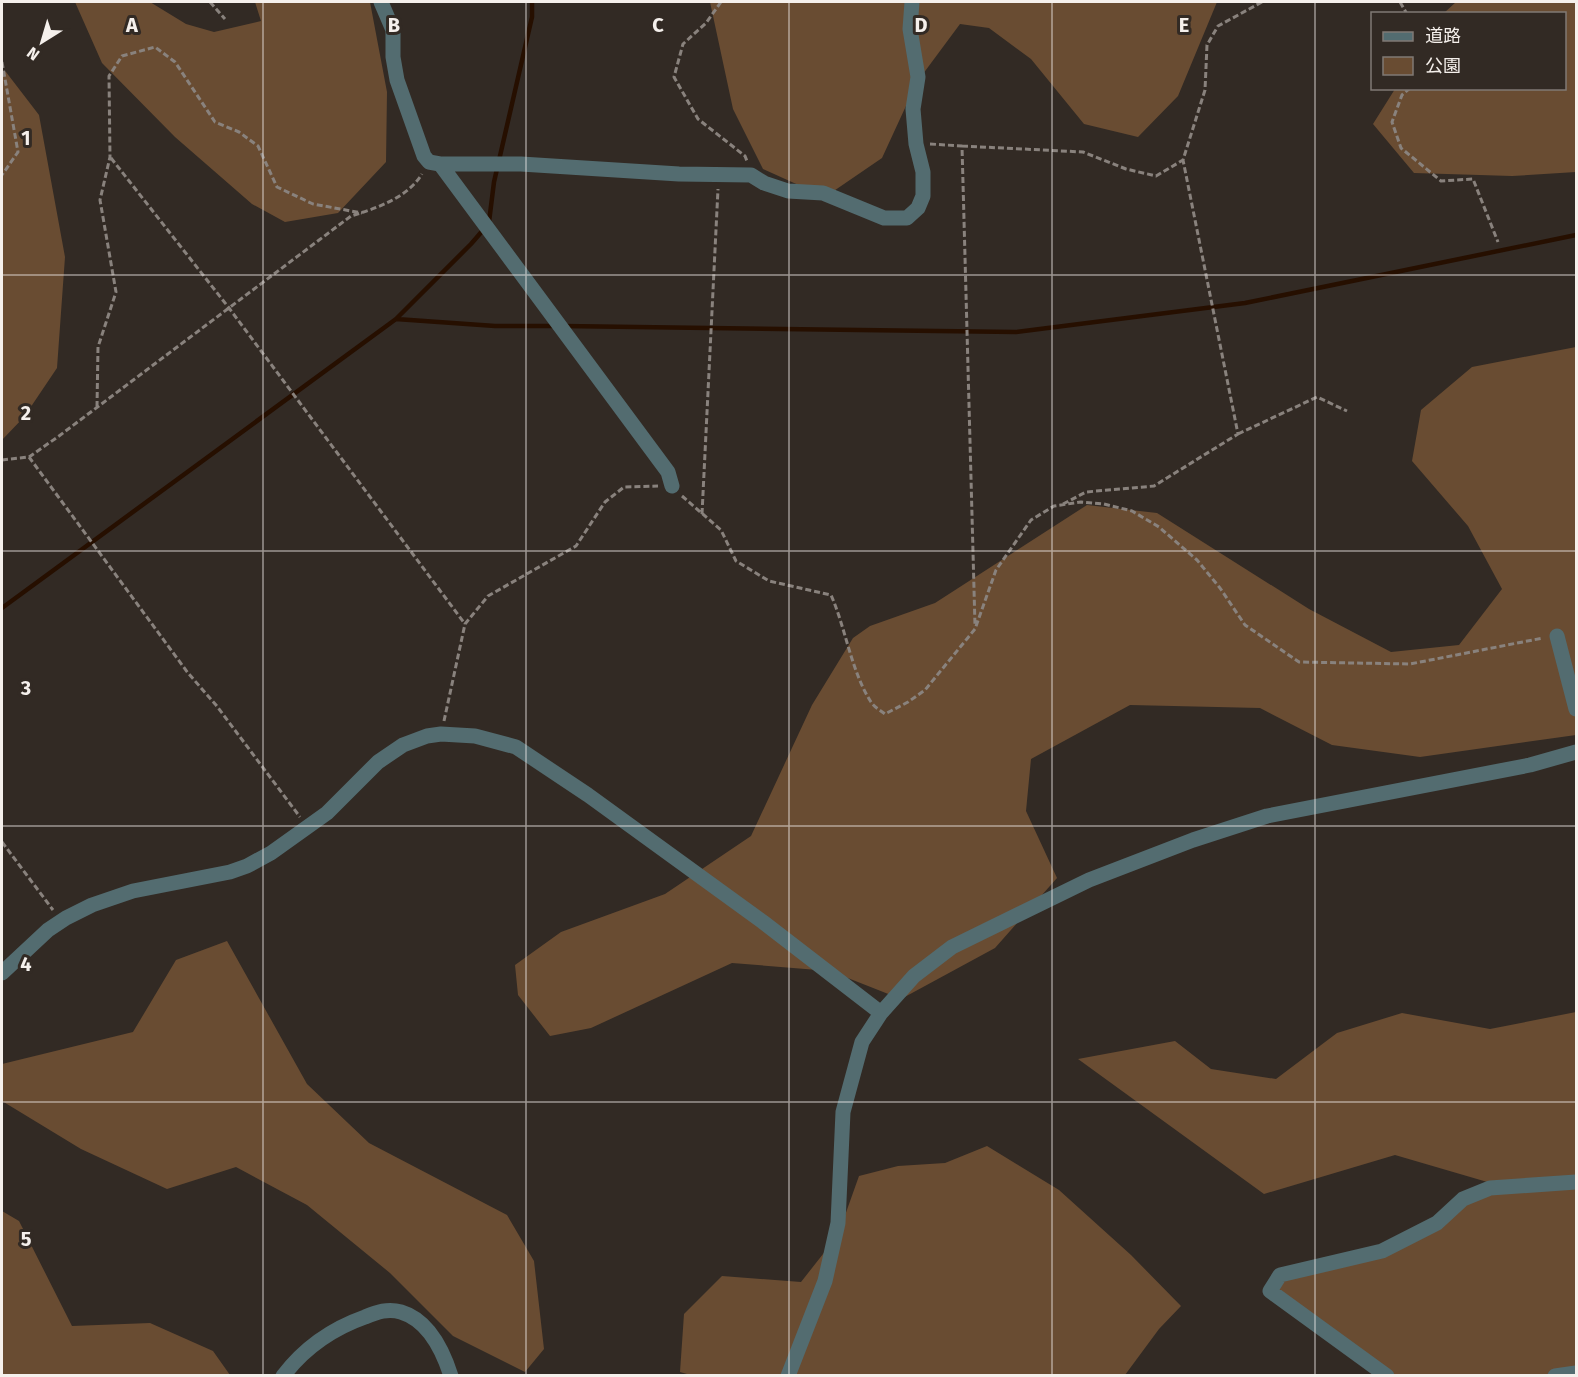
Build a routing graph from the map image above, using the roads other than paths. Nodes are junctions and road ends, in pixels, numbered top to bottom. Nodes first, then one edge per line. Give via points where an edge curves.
1 (381, 2) edge
2 (912, 2) edge
3 (435, 163) junction
4 (672, 486) road end
5 (1557, 636) road end
6 (1576, 709) edge
7 (1576, 752) edge
8 (2, 973) edge
9 (881, 1013) junction
10 (1576, 1182) edge
11 (1576, 1373) edge
12 (283, 1376) edge
13 (451, 1376) edge
14 (788, 1376) edge
15 (1387, 1376) edge
16 (1555, 1376) edge

1 - 3 street via 393,30 397,80 424,156
2 - 3 street via 910,29 918,77 913,109 923,196 918,208 907,218 885,218 823,193 788,191 751,175
3 - 4 street via 668,472
5 - 6 street
7 - 9 street via 1530,765 1267,816 1193,840 1089,880 952,947 914,976
8 - 9 street via 62,921 92,905 133,891 248,866 327,813 389,753 415,740 441,734 475,736 516,747 763,922
9 - 14 street via 862,1042 843,1112 838,1223 825,1281
10 - 15 street via 1490,1188 1462,1199 1437,1223 1382,1251 1280,1275 1270,1291
11 - 16 street
12 - 13 street via 302,1353 326,1335 385,1310 406,1314 426,1330 440,1347

